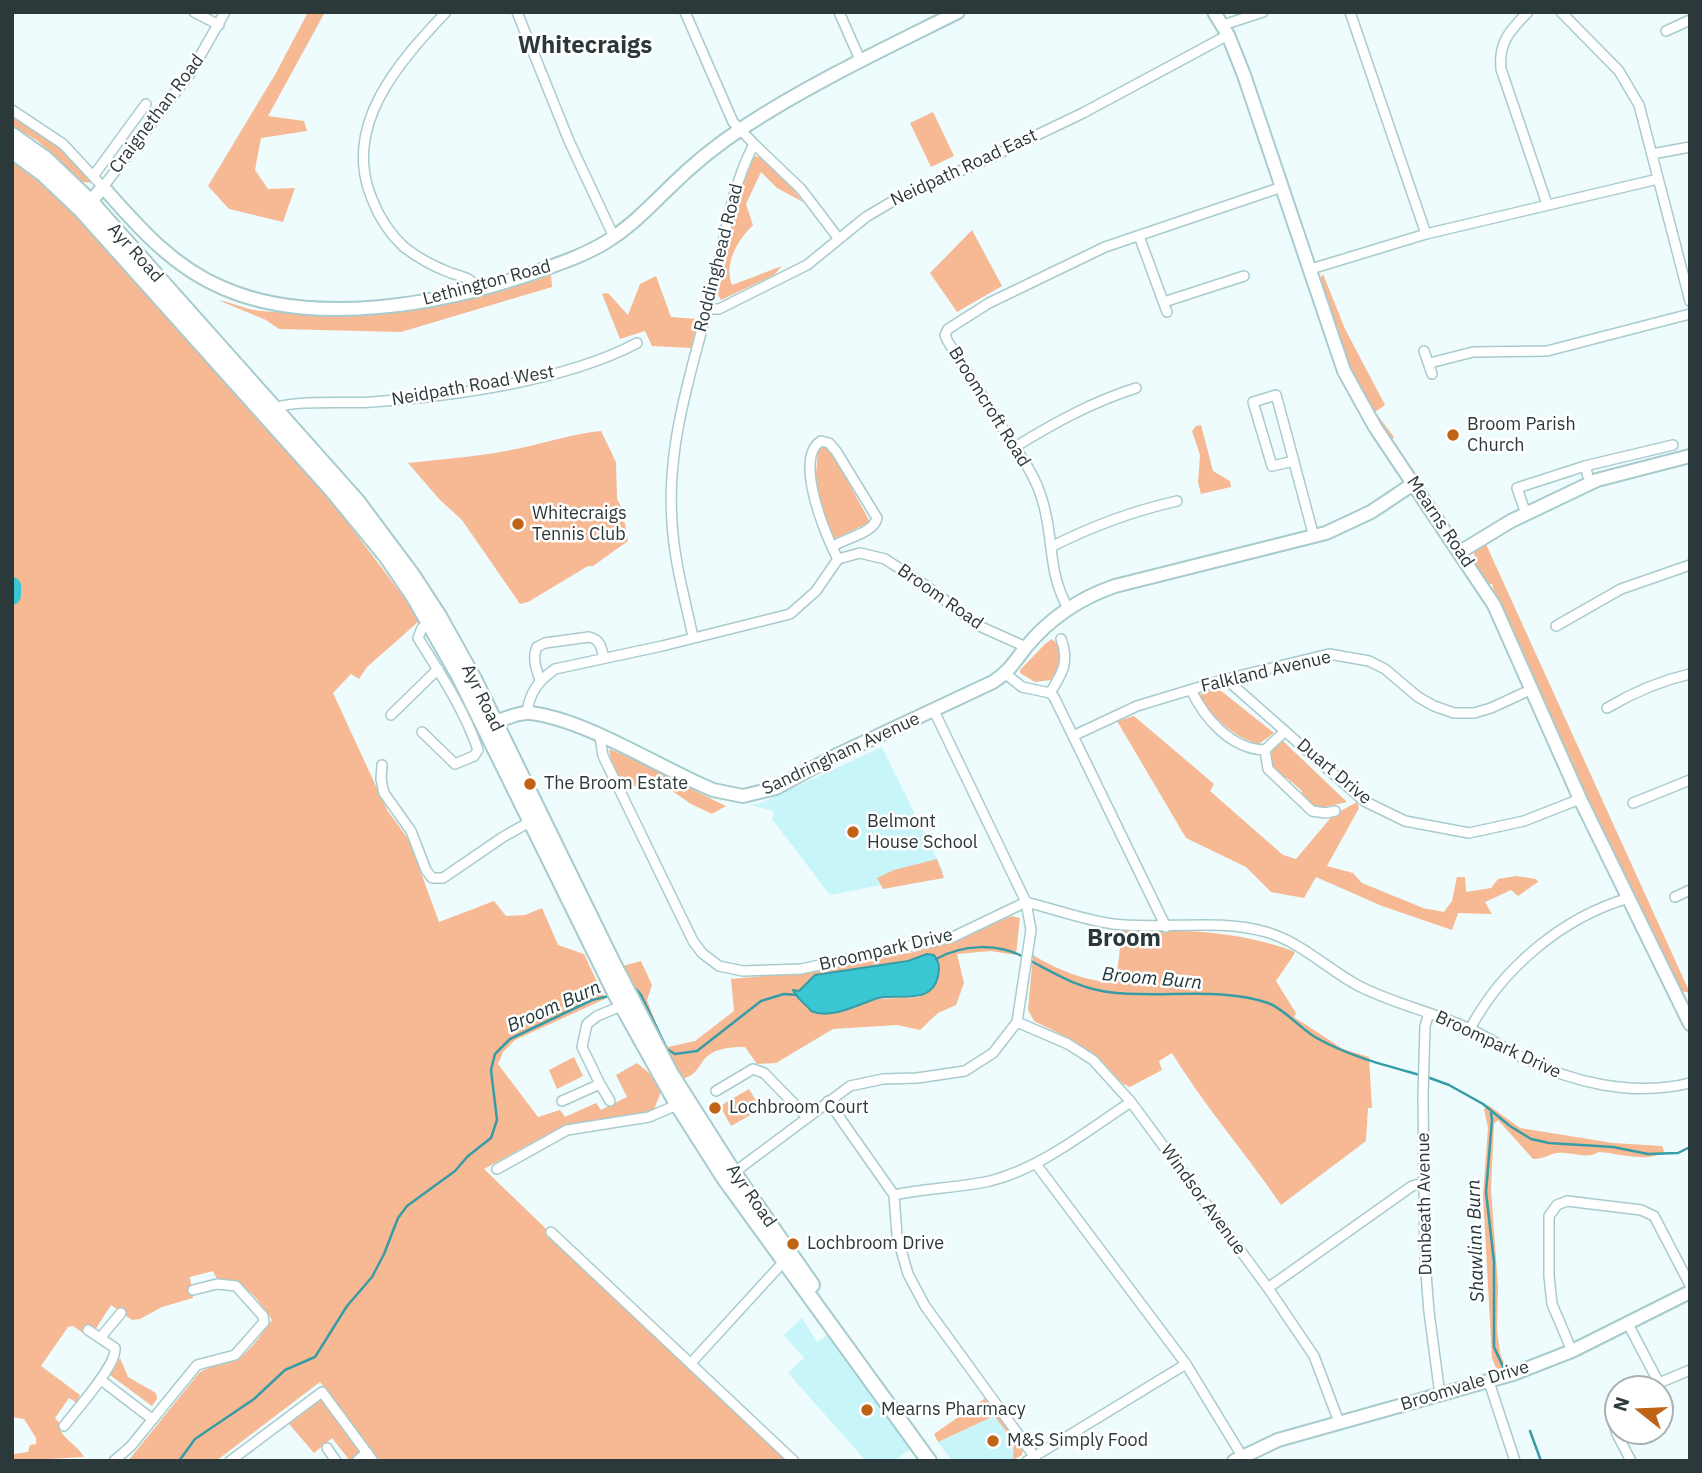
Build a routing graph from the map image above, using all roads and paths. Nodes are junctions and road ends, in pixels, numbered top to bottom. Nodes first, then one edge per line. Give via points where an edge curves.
1 (194, 12) edge
2 (225, 12) edge
3 (446, 12) edge
4 (517, 12) edge
5 (685, 12) edge
6 (839, 12) edge
7 (958, 12) edge
8 (1214, 12) edge
9 (1263, 12) edge
10 (1350, 12) edge
11 (1528, 12) edge
12 (1561, 12) edge
13 (1690, 20) edge
14 (219, 25) junction
15 (1226, 30) junction
16 (1665, 31) dead end
17 (861, 62) junction
18 (146, 104) dead end
19 (12, 110) edge
20 (741, 129) junction
21 (12, 135) edge
22 (754, 145) junction
23 (1690, 147) edge
24 (12, 151) edge
25 (1652, 154) junction
26 (94, 175) junction
27 (1658, 179) junction
28 (103, 187) junction
29 (1283, 187) junction
30 (1547, 204) junction
31 (87, 206) junction
32 (1426, 234) junction
33 (1139, 236) junction
34 (614, 237) junction
35 (839, 239) junction
36 (1311, 270) junction
37 (1244, 276) dead end
38 (477, 289) junction
39 (1690, 301) edge
40 (1164, 302) junction
41 (707, 309) junction
42 (1167, 312) dead end
43 (1690, 314) edge
44 (637, 343) dead end
45 (1424, 351) dead end
46 (1430, 363) junction
47 (1432, 374) dead end
48 (1136, 389) dead end
49 (269, 410) junction
50 (1673, 445) dead end
51 (1015, 447) junction
52 (1690, 456) edge
53 (1294, 461) junction
54 (1586, 466) junction
55 (1590, 483) junction
56 (1413, 484) junction
57 (1159, 492) dead end
58 (1177, 501) dead end
59 (1162, 504) junction
60 (1526, 514) junction
61 (1314, 537) junction
62 (832, 547) junction
63 (1051, 547) junction
64 (1460, 552) junction
65 (838, 559) junction
66 (1690, 565) edge
67 (1068, 608) junction
68 (434, 619) junction
69 (1556, 626) dead end
70 (693, 637) junction
71 (1061, 639) dead end
72 (1026, 648) junction
73 (604, 657) junction
74 (438, 669) junction
75 (1006, 674) junction
76 (1690, 674) edge
77 (1226, 679) junction
78 (540, 680) junction
79 (1191, 690) junction
80 (1530, 690) junction
81 (1050, 693) junction
82 (1607, 708) dead end
83 (934, 711) junction
84 (527, 712) junction
85 (391, 715) dead end
86 (489, 724) junction
87 (1285, 731) junction
88 (422, 732) dead end
89 (1073, 736) junction
90 (600, 737) junction
91 (1265, 750) junction
92 (382, 765) dead end
93 (1690, 780) edge
94 (1580, 799) junction
95 (1633, 803) dead end
96 (1335, 811) dead end
97 (536, 819) junction
98 (1690, 890) edge
99 (1675, 897) dead end
100 (1629, 898) junction
101 (1026, 902) junction
102 (1166, 927) junction
103 (627, 1004) junction
104 (1686, 1005) edge
105 (1429, 1013) junction
106 (1017, 1022) junction
107 (1690, 1024) edge
108 (1470, 1029) junction
109 (600, 1083) junction
110 (1690, 1083) edge
111 (716, 1091) dead end
112 (562, 1101) dead end
113 (610, 1101) dead end
114 (828, 1101) junction
115 (682, 1102) junction
116 (1130, 1102) junction
117 (807, 1117) junction
118 (1037, 1164) junction
119 (497, 1169) dead end
120 (729, 1176) junction
121 (1423, 1183) junction
122 (894, 1195) junction
123 (551, 1231) dead end
124 (788, 1257) junction
125 (1690, 1285) edge
126 (1268, 1288) junction
127 (193, 1290) dead end
128 (1690, 1292) edge
129 (121, 1313) dead end
130 (1628, 1324) junction
131 (88, 1330) dead end
132 (100, 1338) junction
133 (1572, 1351) junction
134 (691, 1363) junction
135 (1186, 1364) junction
136 (1655, 1375) edge
137 (101, 1380) junction
138 (1489, 1382) junction
139 (1440, 1395) junction
140 (897, 1417) junction
141 (152, 1419) junction
142 (1339, 1422) junction
143 (64, 1426) dead end
144 (1623, 1445) edge
145 (327, 1448) dead end
146 (367, 1452) junction
147 (1030, 1458) edge
148 (1238, 1458) edge
149 (114, 1461) edge
150 (230, 1461) edge
151 (337, 1461) edge
152 (357, 1461) edge
153 (373, 1461) edge
154 (794, 1461) edge
155 (929, 1461) edge
156 (942, 1461) edge
157 (1515, 1461) edge
158 (1631, 1461) edge

1 - 14 street
2 - 14 street, Craignethan Road
3 - 38 street via 383,90 368,122 363,159 378,214 404,247 471,281
4 - 34 street
5 - 20 street via 733,122
6 - 17 street
7 - 17 street
8 - 15 street, Mearns Road
9 - 15 street, Neidpath Road East
10 - 32 street
11 - 30 street via 1505,38 1499,56
12 - 25 street via 1619,71 1633,92
13 - 16 street
14 - 28 street, Craignethan Road via 186,80
15 - 29 street, Mearns Road
15 - 35 street, Neidpath Road East via 1083,113 893,201
17 - 20 street
18 - 26 street
19 - 26 street via 49,134
20 - 22 street
20 - 34 street, Lethington Road
21 - 31 main road, Ayr Road via 46,159
22 - 35 street via 802,189
22 - 41 street, Roddinghead Road via 730,208
23 - 25 street
24 - 31 main road, Ayr Road
25 - 27 street
26 - 28 street
27 - 30 street
27 - 39 street
28 - 31 street, Craignethan Road
28 - 38 street, Lethington Road via 135,225 176,260 200,277 256,300 349,308 415,303
29 - 33 street, Broomcroft Road
29 - 36 street, Mearns Road
30 - 32 street
31 - 49 main road, Ayr Road
32 - 36 street
33 - 40 street
33 - 51 street, Broomcroft Road via 1034,280 948,329 947,340
34 - 38 street, Lethington Road via 577,257
35 - 41 street, Neidpath Road East via 807,265 719,309
36 - 56 street, Mearns Road via 1349,381
37 - 40 street
40 - 42 street
41 - 70 street, Roddinghead Road via 678,421 672,489 676,556
43 - 46 street via 1547,351 1473,352
44 - 49 street, Neidpath Road West via 586,364 521,382 406,399 290,404
45 - 46 street
46 - 47 street
48 - 51 street via 1105,397
49 - 68 main road, Ayr Road via 362,516
50 - 54 street
51 - 63 street, Broomcroft Road via 1040,493
52 - 55 street
53 - 53 street via 1276,395 1253,402 1272,466
53 - 61 street
54 - 55 street
54 - 60 street via 1517,488
55 - 60 street
56 - 61 street via 1363,516
56 - 64 street, Mearns Road
57 - 59 street
58 - 59 street
59 - 63 street via 1094,526
60 - 64 street
61 - 67 street via 1115,586
62 - 62 street via 811,486 813,454 821,441 836,451 877,518 870,529
62 - 65 street
63 - 67 street, Broomcroft Road via 1053,573
64 - 80 street, Mearns Road via 1494,605
65 - 70 street via 816,591 790,614
65 - 72 street, Broom Road via 860,553 885,559 977,625
66 - 69 street via 1621,589
67 - 72 street
68 - 74 street via 418,638
68 - 86 main road, Ayr Road
70 - 73 street
71 - 81 street via 1065,666
72 - 75 street, Sandringham Avenue
73 - 78 street via 555,669
73 - 78 street via 600,642 589,637 545,643 534,653
74 - 85 street
74 - 88 street via 478,750 455,764
75 - 81 street via 1028,690
75 - 83 street, Sandringham Avenue
76 - 82 street via 1657,682
77 - 79 street, Falkland Avenue
77 - 80 street, Falkland Avenue via 1329,654 1369,661 1418,697 1454,713 1492,708
77 - 87 street, Duart Drive
78 - 84 street
79 - 89 street, Falkland Avenue via 1137,706
79 - 91 street via 1209,720 1240,746
80 - 94 street, Mearns Road
81 - 89 street
83 - 90 street, Sandringham Avenue via 776,788 743,796 713,790
83 - 101 street
84 - 86 street
84 - 90 street, Sandringham Avenue
86 - 97 main road, Ayr Road
87 - 91 street
87 - 94 street, Duart Drive via 1364,801 1405,821 1469,833 1524,821
89 - 102 street
90 - 101 street, Broompark Drive via 603,756 693,942 719,966 743,971 801,969 953,937
91 - 96 street via 1268,769 1312,810
92 - 97 street via 384,793 411,831 432,878 443,878
93 - 95 street
94 - 100 street, Mearns Road
97 - 103 main road, Ayr Road
98 - 99 street
100 - 104 street, Mearns Road
100 - 108 street via 1601,908 1537,947 1484,1002
101 - 102 street, Broompark Drive via 1112,924
101 - 106 street via 1031,930
102 - 105 street, Broompark Drive via 1241,927 1281,937 1355,984
103 - 109 street via 587,1024 582,1047
103 - 115 main road, Ayr Road
104 - 107 street, Mearns Road
105 - 108 street, Broompark Drive
105 - 121 street, Dunbeath Avenue via 1424,1054
106 - 114 street via 993,1052 965,1071 850,1086
106 - 116 street, Windsor Avenue via 1093,1060
108 - 110 street, Broompark Drive via 1574,1079 1662,1090
109 - 112 street
109 - 113 street
111 - 117 street via 757,1069
114 - 117 street
114 - 122 street
115 - 119 street via 649,1118 567,1130
115 - 120 main road, Ayr Road
116 - 118 street
116 - 126 street, Windsor Avenue
117 - 120 street
118 - 122 street via 981,1182
118 - 135 street
120 - 124 main road, Ayr Road
121 - 126 street via 1412,1186
121 - 139 street, Dunbeath Avenue via 1429,1312
122 - 147 street via 897,1236 908,1274 925,1306
123 - 134 street
124 - 134 street
124 - 140 main road, Ayr Road via 830,1312 841,1341
125 - 133 street via 1654,1216 1585,1203 1557,1205 1549,1216 1549,1276 1552,1304
126 - 142 street, Windsor Avenue via 1314,1356
127 - 141 street via 218,1284 236,1286 264,1322 235,1355 197,1365
128 - 130 street, Broomvale Drive
129 - 132 street
130 - 133 street, Broomvale Drive
130 - 136 street
131 - 132 street
132 - 137 street via 115,1348 116,1356
133 - 138 street, Broomvale Drive
134 - 154 street
135 - 147 street
135 - 148 street
137 - 141 street
137 - 143 street
138 - 139 street, Broomvale Drive
138 - 157 street
139 - 142 street, Broomvale Drive
140 - 155 main road, Ayr Road
140 - 156 main road, Ayr Road via 923,1437
141 - 149 street
142 - 148 street, Broomvale Drive via 1278,1440
144 - 158 street
145 - 151 street
146 - 150 street via 322,1392
146 - 152 street
146 - 153 street

